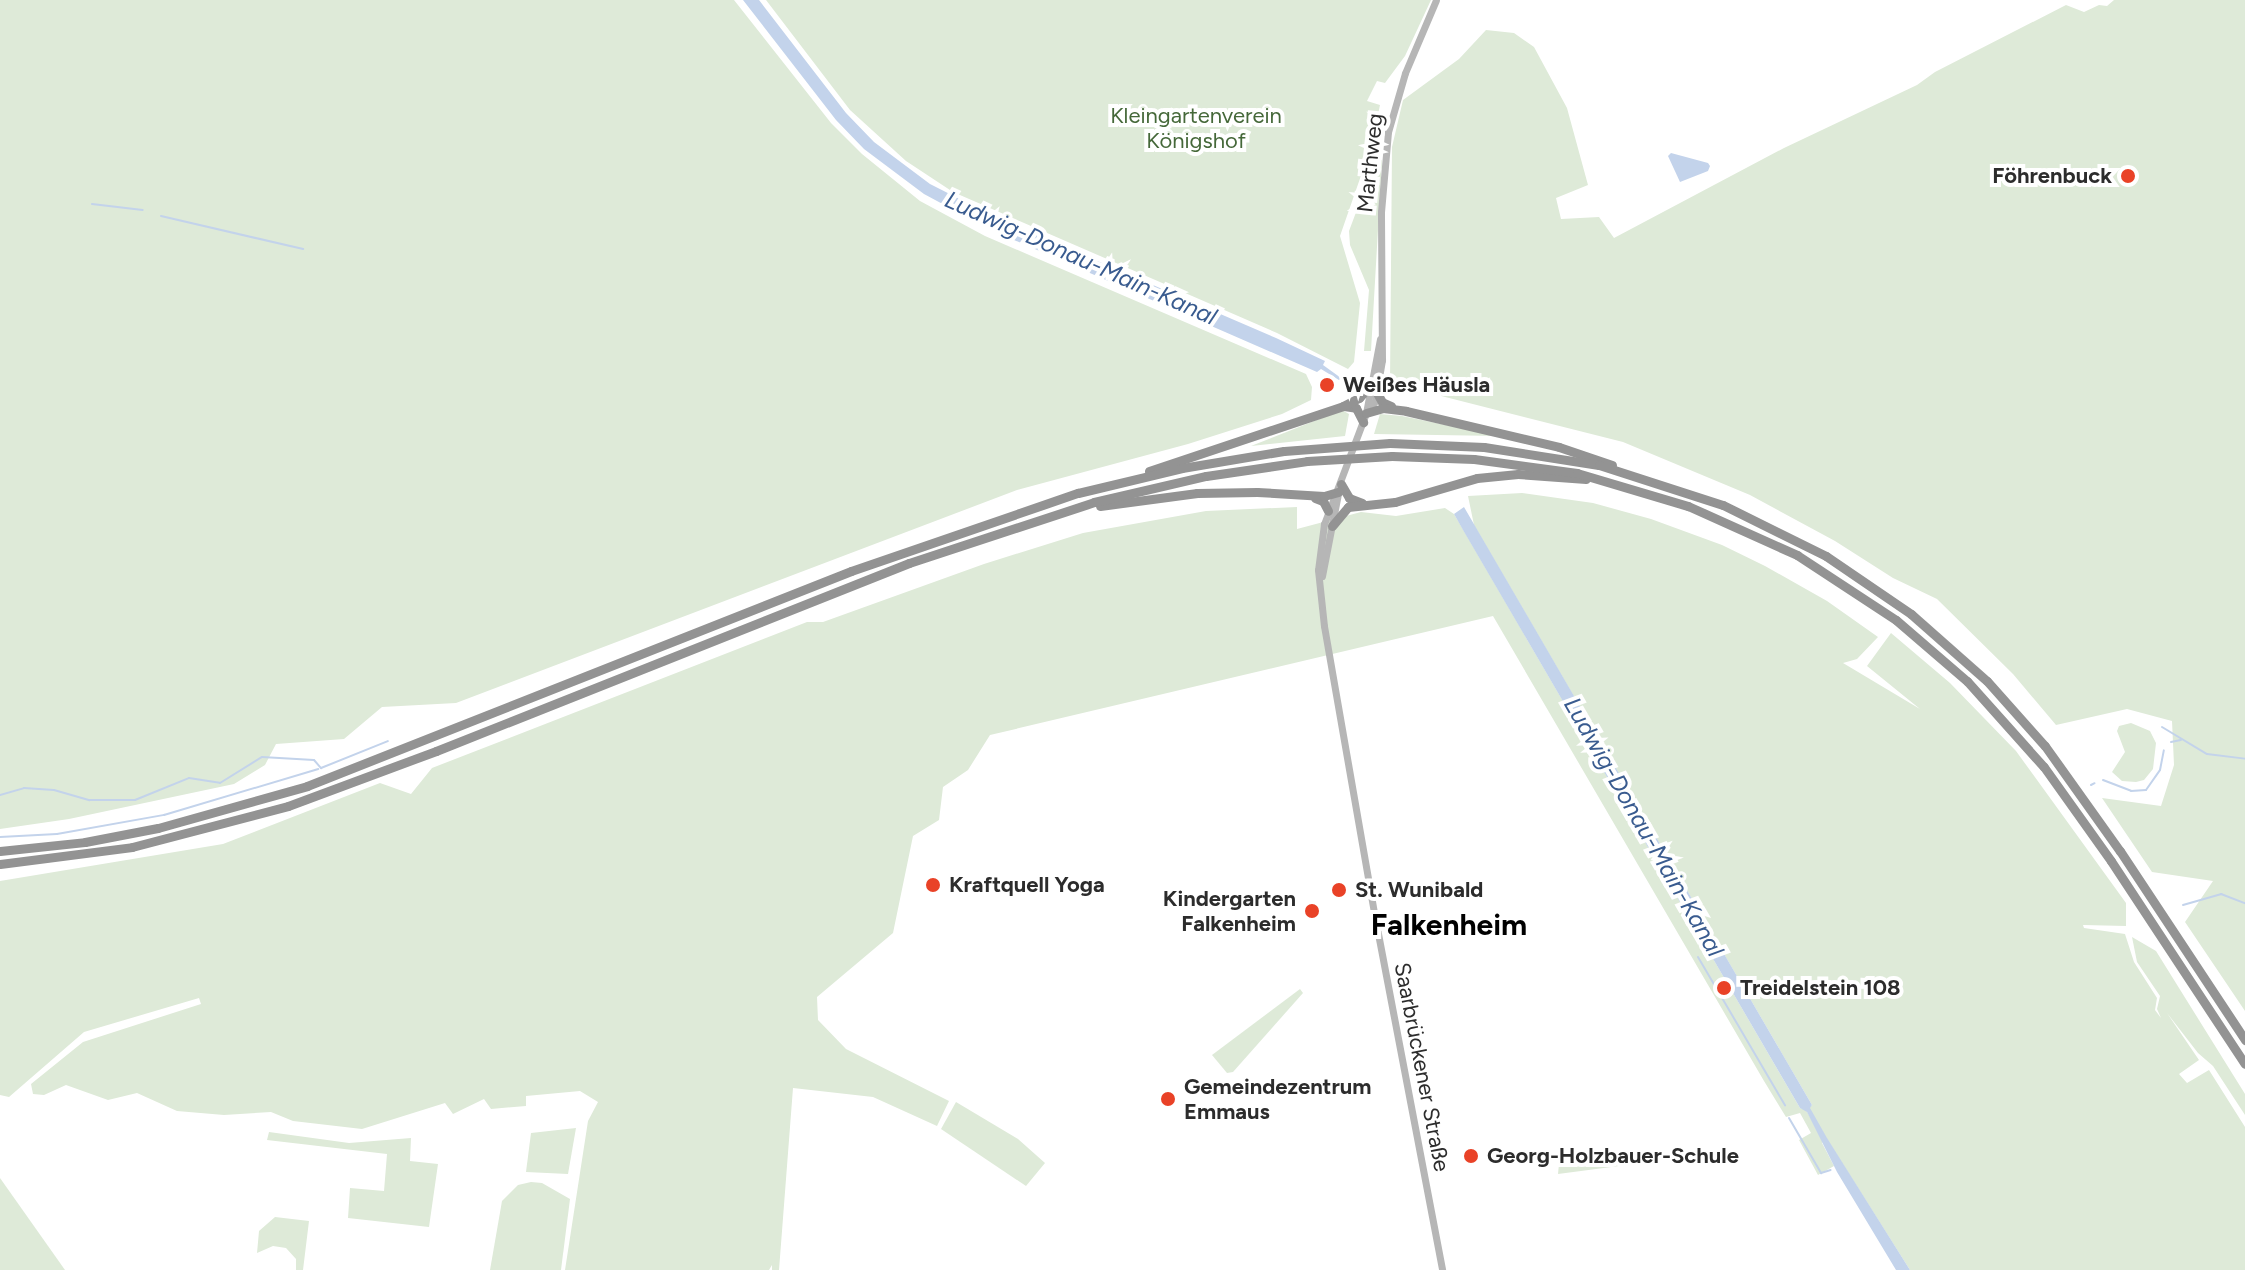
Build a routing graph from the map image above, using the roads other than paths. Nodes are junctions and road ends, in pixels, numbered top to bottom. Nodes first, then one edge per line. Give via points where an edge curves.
1 (1436, 0) edge
2 (1374, 384) junction
3 (1343, 406) junction
4 (1406, 411) junction
5 (1365, 417) junction
6 (1622, 471) junction
7 (1597, 478) junction
8 (1127, 481) junction
9 (1340, 488) junction
10 (1308, 496) junction
11 (1366, 504) junction
12 (1073, 508) junction
13 (1328, 511) junction
14 (1332, 526) junction
15 (1320, 587) junction
16 (0, 851) edge
17 (0, 864) edge
18 (2245, 1040) edge
19 (2245, 1064) edge
20 (1442, 1270) edge

1 - 2 main road, Marthweg via 1399,89 1386,146
2 - 3 highway
2 - 4 highway via 1384,403
2 - 5 main road, Marthweg
3 - 5 highway via 1356,408
3 - 8 highway
4 - 5 highway via 1383,408
4 - 6 highway via 1559,447
5 - 9 main road, Marthweg
6 - 8 highway via 1513,450 1390,443 1269,453
6 - 18 highway via 1723,505 1803,542 1875,587 1966,661 2071,780
7 - 11 highway via 1500,475 1395,502
7 - 12 highway via 1474,459 1346,458 1220,473
7 - 19 highway via 1708,513 1797,555 1879,607 1947,662 2007,723 2062,791
8 - 16 highway via 1004,516 851,571 280,795 120,836
9 - 10 highway via 1328,496
9 - 11 highway
9 - 13 main road, Saarbrückener Straße
9 - 14 main road, Saarbrückener Straße
10 - 12 highway via 1197,493
10 - 13 highway via 1323,501
11 - 14 highway via 1344,509
12 - 17 highway via 909,563 288,806 132,847
13 - 15 main road, Saarbrückener Straße via 1319,552
14 - 15 main road, Saarbrückener Straße
15 - 20 main road, Saarbrückener Straße

